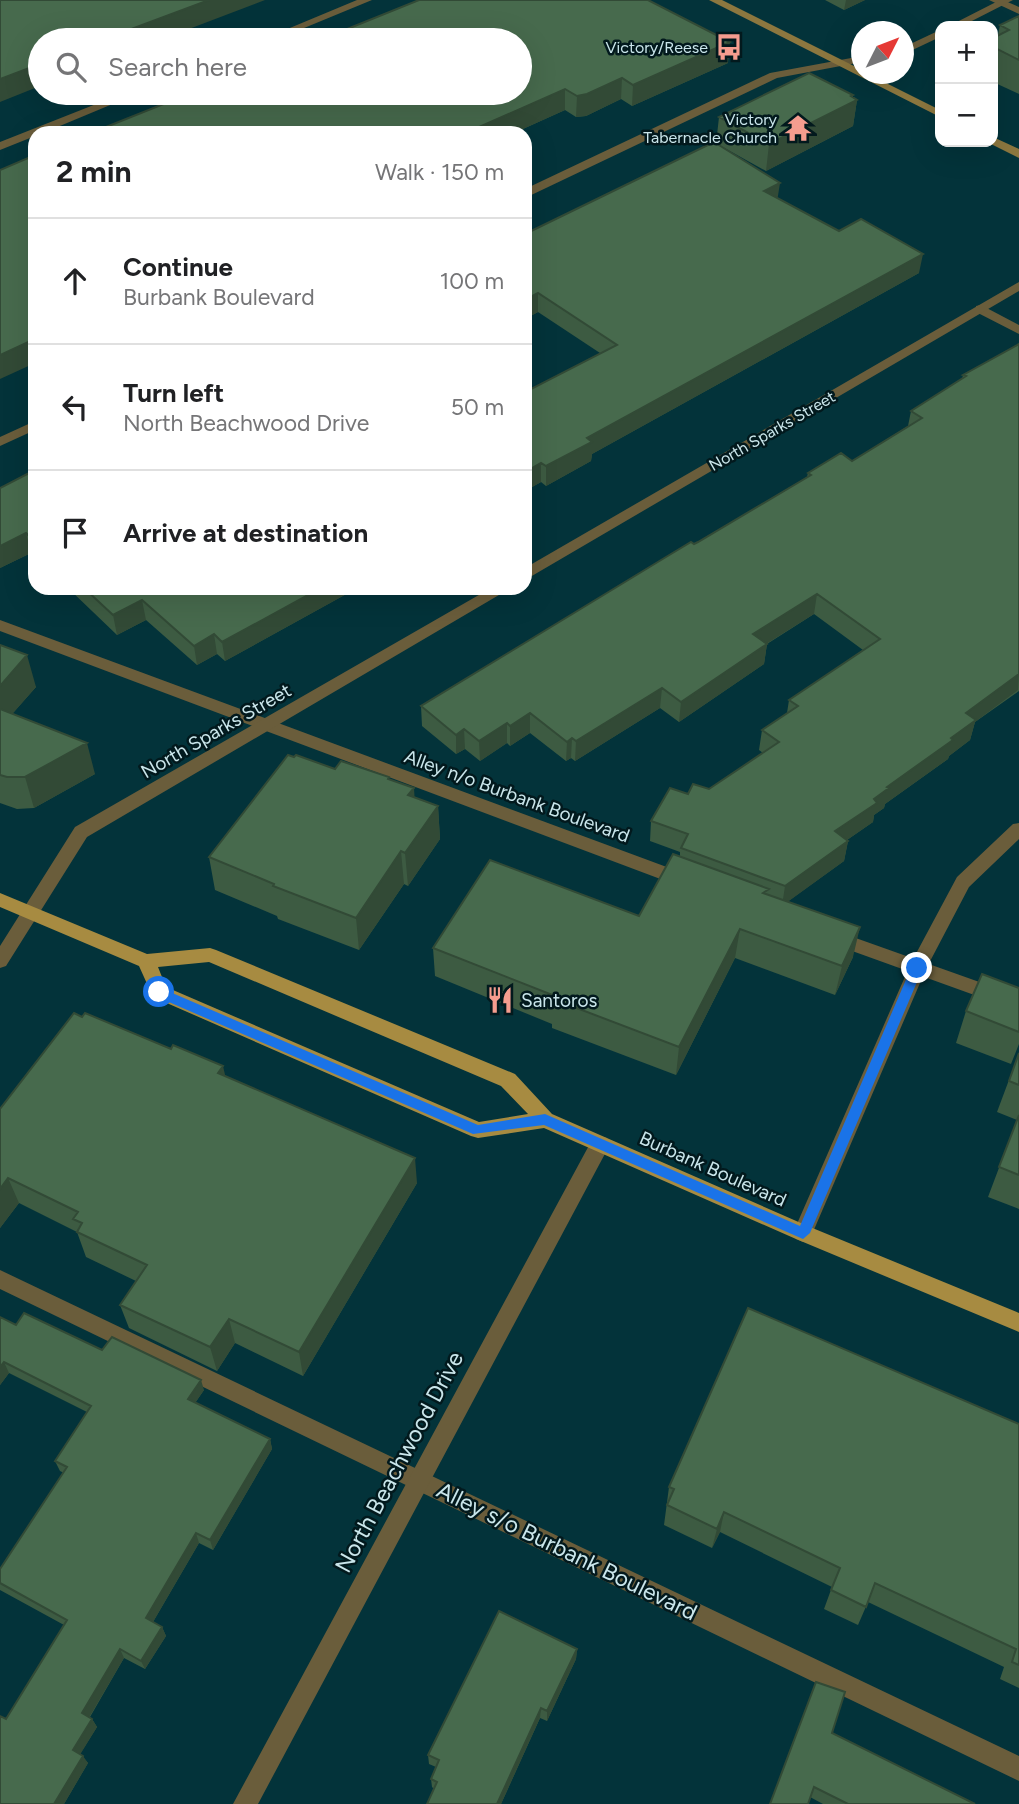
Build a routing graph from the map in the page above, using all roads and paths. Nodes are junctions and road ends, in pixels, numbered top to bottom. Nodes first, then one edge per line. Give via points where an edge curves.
1 (367, 0) edge
2 (714, 0) edge
3 (1002, 1) edge
4 (1019, 11) edge
5 (964, 21) edge
6 (296, 28) edge
7 (935, 36) edge
8 (914, 46) edge
9 (851, 61) edge
10 (839, 63) junction
11 (103, 105) edge
12 (935, 111) edge
13 (50, 126) edge
14 (28, 135) edge
15 (998, 144) edge
16 (0, 146) edge
17 (1019, 154) edge
18 (532, 191) edge
19 (1019, 286) edge
20 (981, 309) junction
21 (1019, 330) edge
22 (28, 428) edge
23 (0, 442) edge
24 (532, 571) edge
25 (491, 595) edge
26 (0, 625) edge
27 (268, 725) junction
28 (1019, 829) edge
29 (696, 885) edge
30 (0, 900) edge
31 (31, 913) junction
32 (826, 934) edge
33 (0, 961) edge
34 (146, 961) junction
35 (917, 968) junction
36 (1019, 1004) edge
37 (545, 1120) junction
38 (600, 1144) junction
39 (803, 1233) junction
40 (0, 1279) edge
41 (1019, 1323) edge
42 (420, 1480) junction
43 (1019, 1769) edge
44 (244, 1804) edge

1 - 6 street
2 - 10 main road
3 - 4 street
3 - 5 street
7 - 8 street
9 - 10 street
10 - 12 main road
10 - 18 street via 774,75
11 - 13 street
14 - 16 street
15 - 17 main road
19 - 20 street, North Sparks Street
20 - 21 street
20 - 24 street, North Sparks Street
22 - 23 street
25 - 27 street, North Sparks Street
26 - 27 street, Alley n/o Burbank Boulevard
27 - 29 street, Alley n/o Burbank Boulevard
27 - 31 street, North Sparks Street via 81,832
28 - 35 street via 962,882
30 - 31 main road, Burbank Boulevard
31 - 33 street, North Sparks Street
31 - 34 main road, Burbank Boulevard
32 - 35 street
34 - 37 main road, Burbank Boulevard via 210,955 508,1080
34 - 37 main road via 159,992 478,1130
35 - 36 street
35 - 39 street
37 - 38 main road, Burbank Boulevard
38 - 39 main road, Burbank Boulevard
38 - 42 street, North Beachwood Drive
39 - 41 main road, Burbank Boulevard
40 - 42 street, Alley s/o Burbank Boulevard
42 - 43 street, Alley s/o Burbank Boulevard
42 - 44 street, North Beachwood Drive

